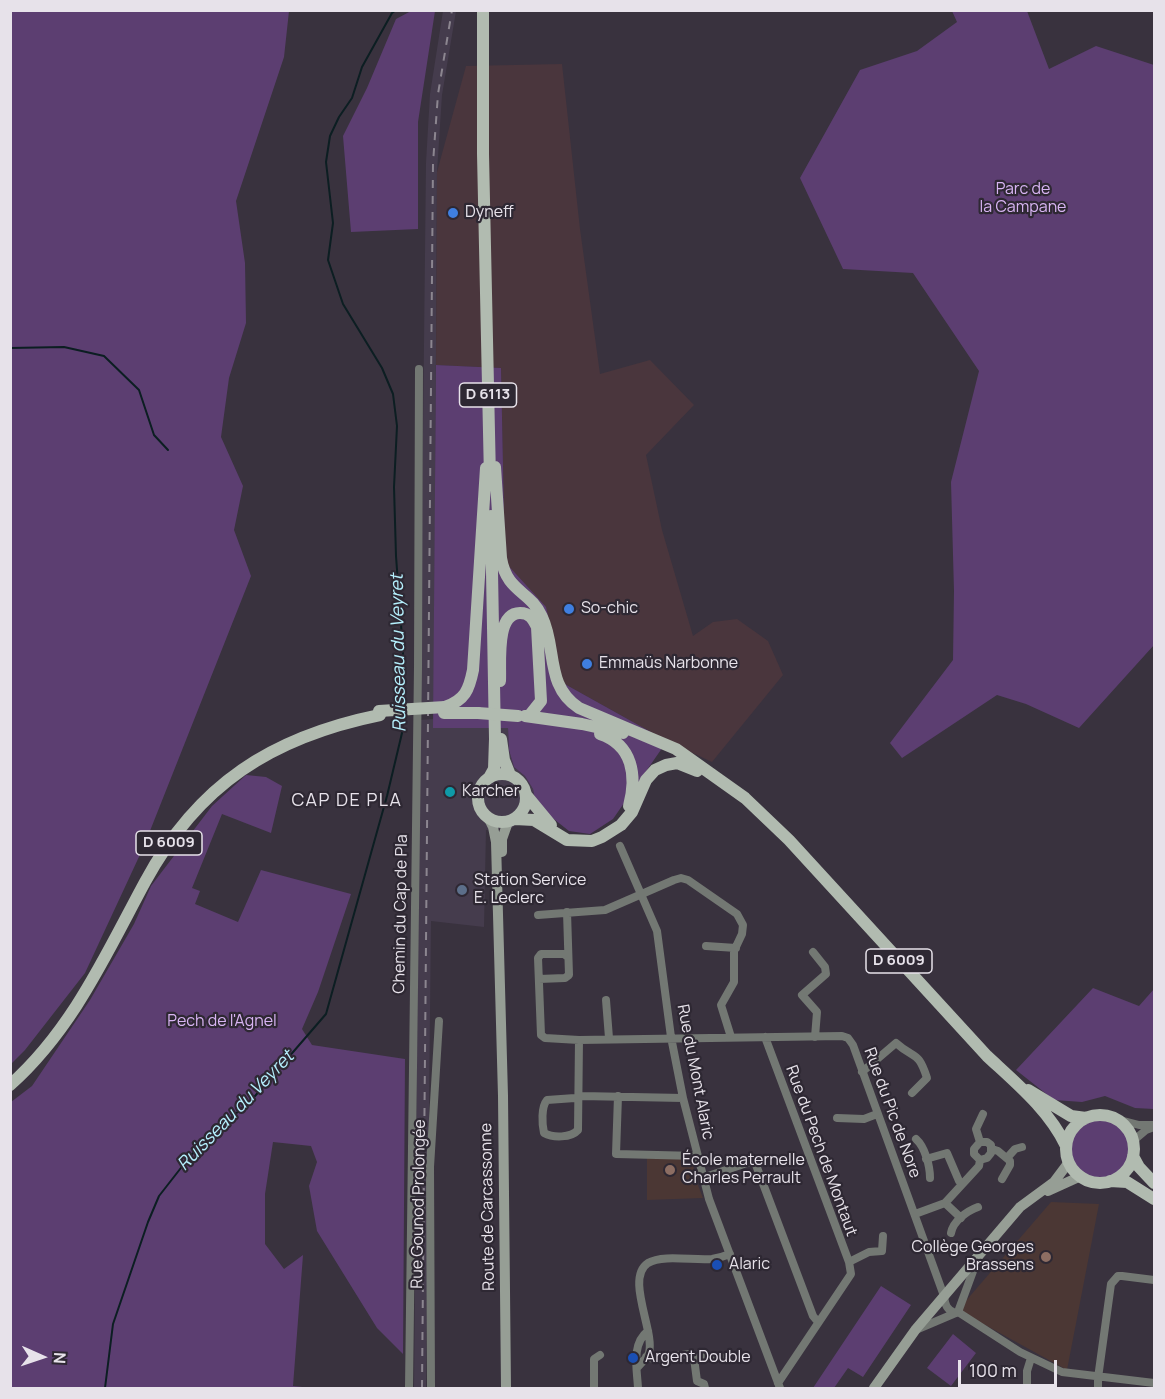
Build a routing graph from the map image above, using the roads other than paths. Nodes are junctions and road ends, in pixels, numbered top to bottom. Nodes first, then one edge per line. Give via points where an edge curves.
1 (483, 10) edge
2 (488, 10) edge
3 (419, 369) dead end
4 (489, 419) junction
5 (495, 467) junction
6 (499, 707) junction
7 (445, 710) junction
8 (379, 713) junction
9 (523, 716) junction
10 (695, 763) junction
11 (510, 775) junction
12 (489, 778) junction
13 (526, 796) junction
14 (488, 818) junction
15 (511, 820) junction
16 (621, 825) junction
17 (575, 840) junction
18 (789, 840) junction
19 (620, 846) dead end
20 (641, 895) junction
21 (567, 912) junction
22 (538, 915) dead end
23 (706, 946) dead end
24 (736, 948) junction
25 (813, 952) dead end
26 (568, 957) junction
27 (539, 979) junction
28 (606, 1000) dead end
29 (439, 1021) dead end
30 (501, 1026) junction
31 (815, 1036) junction
32 (671, 1037) junction
33 (731, 1037) junction
34 (765, 1037) junction
35 (609, 1038) junction
36 (579, 1040) junction
37 (862, 1072) junction
38 (10, 1078) edge
39 (1012, 1079) junction
40 (10, 1085) edge
41 (912, 1093) dead end
42 (618, 1096) junction
43 (578, 1097) junction
44 (683, 1098) junction
45 (877, 1114) junction
46 (983, 1114) dead end
47 (1086, 1118) junction
48 (837, 1119) dead end
49 (1116, 1119) junction
50 (1155, 1126) edge
51 (916, 1139) dead end
52 (1132, 1141) junction
53 (980, 1142) junction
54 (1066, 1146) junction
55 (1022, 1147) dead end
56 (992, 1149) junction
57 (698, 1156) junction
58 (1132, 1156) junction
59 (1007, 1158) junction
60 (926, 1159) junction
61 (980, 1160) junction
62 (1069, 1162) junction
63 (1081, 1176) junction
64 (705, 1177) junction
65 (930, 1178) dead end
66 (1002, 1179) dead end
67 (1109, 1181) junction
68 (1155, 1183) edge
69 (962, 1184) junction
70 (1034, 1197) junction
71 (1155, 1199) edge
72 (945, 1203) junction
73 (978, 1208) dead end
74 (915, 1214) junction
75 (961, 1218) junction
76 (951, 1233) dead end
77 (883, 1236) dead end
78 (730, 1254) junction
79 (978, 1258) junction
80 (849, 1262) junction
81 (1155, 1280) edge
82 (944, 1296) junction
83 (958, 1310) junction
84 (818, 1322) junction
85 (916, 1329) junction
86 (648, 1331) junction
87 (600, 1355) dead end
88 (646, 1357) junction
89 (721, 1357) dead end
90 (694, 1358) junction
91 (1031, 1358) junction
92 (637, 1368) junction
93 (1098, 1378) junction
94 (1155, 1383) edge
95 (779, 1386) edge
96 (409, 1389) edge
97 (431, 1389) edge
98 (506, 1389) edge
99 (594, 1389) edge
100 (638, 1389) edge
101 (705, 1389) edge
102 (874, 1389) edge
103 (1027, 1389) edge
104 (1098, 1389) edge

1 - 4 main road, D 6113
2 - 5 main road, D 6113
3 - 96 street, Chemin du Cap de Pla
4 - 7 main road via 473,670 468,692
4 - 12 main road, D 6113 via 495,739 494,769
5 - 6 main road, D 6113
5 - 10 main road via 504,573 542,616 562,693 579,708 676,749
6 - 9 main road via 502,630 509,616 524,613 537,627 541,701
6 - 11 main road, D 6113 via 504,760
7 - 8 main road, D 6009, bridge
7 - 9 main road, D 6009, bridge
8 - 38 main road, D 6009 via 348,716 309,728 252,755 198,798 161,845 78,996 46,1041
8 - 40 main road, D 6009 via 293,740 255,761 202,802 151,871 77,1007
9 - 10 main road, D 6009 via 621,732
9 - 16 main road via 600,734 621,745 633,777
10 - 18 main road, D 6009 via 745,798
11 - 12 main road
11 - 13 main road via 521,783
12 - 14 main road via 478,795
13 - 15 main road via 524,809
13 - 17 main road via 547,821
14 - 15 main road
14 - 30 main road, Route de Carcassonne via 496,842
15 - 17 main road via 534,820 567,840
15 - 30 main road, Route de Carcassonne via 502,846
16 - 17 main road via 602,837
16 - 18 main road via 655,770 677,763 730,792
18 - 39 main road, D 6009
19 - 20 street, Rue du Mont Alaric
20 - 21 street via 604,910
20 - 24 street via 674,880 688,880 737,914 743,925
20 - 32 street, Rue du Mont Alaric via 657,931
21 - 22 street
21 - 26 street
23 - 24 street
24 - 33 street via 734,982 721,1005
25 - 31 street via 826,974 802,995 817,1012
26 - 27 street via 569,975
26 - 27 street via 541,954
27 - 36 street, Rue du Pic de Nore via 542,1035
28 - 35 street
29 - 97 street, Rue Gounod Prolongée via 430,1167
30 - 98 main road, Route de Carcassonne
31 - 34 street, Rue du Pic de Nore
31 - 37 street, Rue du Pic de Nore via 848,1038
32 - 33 street, Rue du Pic de Nore
32 - 35 street, Rue du Pic de Nore
32 - 44 street, Rue du Mont Alaric
33 - 34 street, Rue du Pic de Nore
34 - 80 street, Rue du Pech de Montaut
35 - 36 street, Rue du Pic de Nore
36 - 43 street
37 - 41 street via 896,1043 916,1055 927,1078
37 - 45 street, Rue du Pic de Nore
39 - 47 main road, D 6009 via 1071,1116
39 - 54 main road, D 6009 via 1049,1119
42 - 43 street
42 - 44 street
42 - 57 street via 616,1155
43 - 43 street via 547,1100 543,1104 544,1133 575,1134
44 - 57 street, Rue du Mont Alaric
45 - 48 street via 864,1119
45 - 74 street, Rue du Pic de Nore
46 - 53 street via 976,1129
47 - 49 main road via 1100,1115
47 - 54 main road via 1070,1132
49 - 50 street
49 - 52 main road via 1127,1129
50 - 52 street
51 - 60 street
52 - 58 main road
53 - 56 street via 987,1142
53 - 61 street via 974,1149
54 - 62 main road
55 - 59 street
56 - 59 street
56 - 61 street via 987,1158
57 - 64 street, Rue du Mont Alaric
58 - 67 main road via 1125,1171
58 - 68 main road
59 - 66 street via 1010,1165
60 - 65 street
60 - 69 street via 947,1153
61 - 69 street
62 - 63 main road
62 - 70 main road via 1054,1182
63 - 67 main road via 1095,1182
63 - 70 main road
64 - 78 street, Rue du Mont Alaric
64 - 84 street via 753,1161
67 - 71 main road via 1127,1182
69 - 72 street
70 - 79 main road via 1020,1207
72 - 74 street
72 - 75 street
73 - 75 street
74 - 82 street, Rue du Pic de Nore
75 - 76 street via 952,1226
77 - 80 street via 882,1251 869,1252
78 - 86 street via 714,1259 663,1259 647,1264 639,1278
78 - 95 street, Rue du Mont Alaric
79 - 82 main road
79 - 83 street
80 - 84 street, Rue du Pech de Montaut via 851,1274
81 - 93 street via 1118,1276 1111,1284
82 - 83 street, Rue du Pic de Nore via 948,1309
82 - 85 main road
83 - 85 street
83 - 91 street
84 - 95 street
85 - 102 main road
86 - 88 street
86 - 92 street via 641,1336 636,1349
87 - 99 street via 594,1359
88 - 90 street via 689,1354
88 - 92 street
89 - 90 street
90 - 101 street via 697,1380
91 - 93 street via 1062,1372
91 - 103 street
92 - 100 street
93 - 94 street
93 - 104 street

